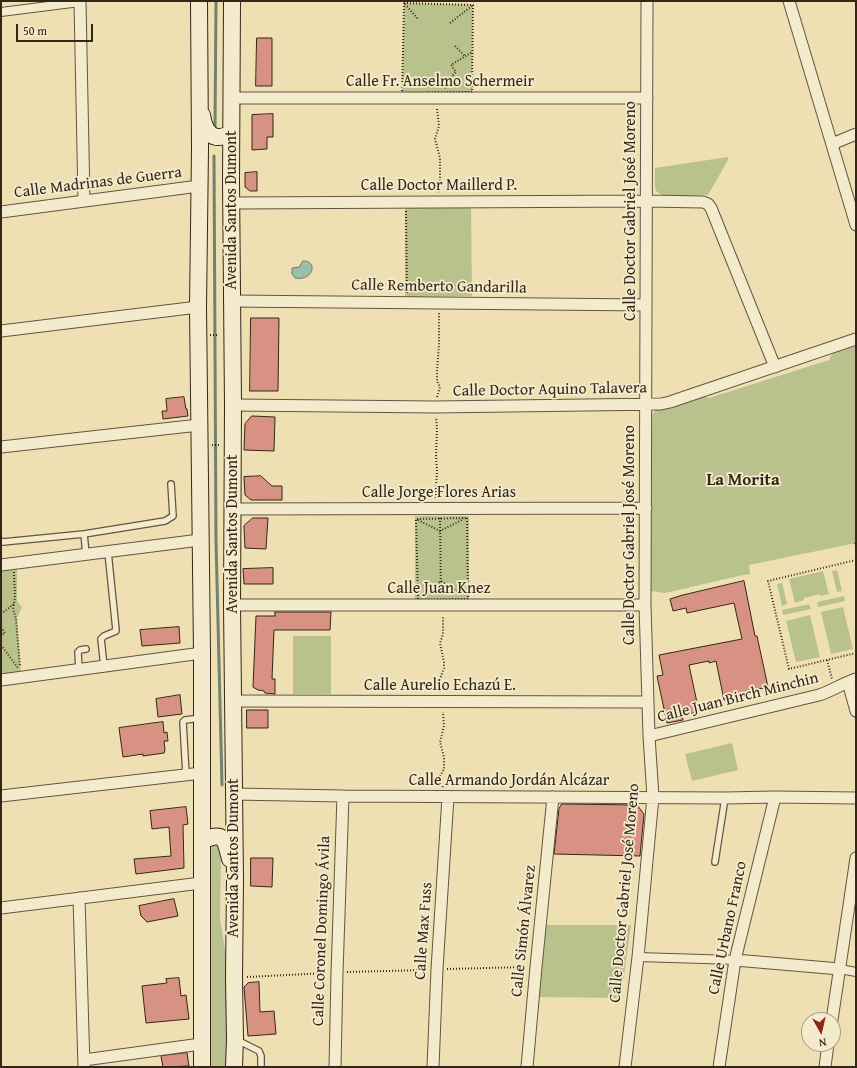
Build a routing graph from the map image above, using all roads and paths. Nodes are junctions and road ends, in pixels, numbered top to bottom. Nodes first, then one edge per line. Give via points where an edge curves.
1 (83, 1) edge
2 (199, 1) edge
3 (232, 1) edge
4 (647, 1) edge
5 (789, 1) edge
6 (404, 3) junction
7 (440, 3) edge
8 (473, 5) junction
9 (1, 12) edge
10 (418, 19) dead end
11 (450, 23) dead end
12 (455, 46) dead end
13 (472, 52) junction
14 (465, 56) junction
15 (451, 92) junction
16 (199, 98) junction
17 (232, 98) junction
18 (436, 98) junction
19 (647, 98) junction
20 (231, 133) junction
21 (856, 134) edge
22 (832, 144) junction
23 (200, 149) junction
24 (231, 181) junction
25 (199, 186) junction
26 (647, 200) junction
27 (84, 201) junction
28 (438, 202) junction
29 (231, 203) junction
30 (406, 208) dead end
31 (1, 212) edge
32 (856, 225) edge
33 (407, 296) dead end
34 (232, 301) junction
35 (437, 303) junction
36 (646, 305) junction
37 (198, 306) junction
38 (1, 331) edge
39 (207, 336) dead end
40 (224, 336) dead end
41 (856, 339) edge
42 (775, 367) junction
43 (233, 405) junction
44 (646, 405) junction
45 (435, 407) junction
46 (199, 425) junction
47 (212, 445) dead end
48 (221, 445) dead end
49 (1, 447) edge
50 (171, 484) dead end
51 (646, 508) junction
52 (233, 509) junction
53 (439, 514) junction
54 (416, 518) junction
55 (467, 518) junction
56 (440, 531) junction
57 (84, 534) junction
58 (200, 540) junction
59 (1, 541) edge
60 (855, 543) edge
61 (856, 547) edge
62 (108, 552) junction
63 (86, 554) junction
64 (856, 560) edge
65 (13, 563) junction
66 (1, 565) edge
67 (441, 581) junction
68 (468, 599) junction
69 (418, 600) junction
70 (442, 603) junction
71 (14, 604) junction
72 (232, 605) junction
73 (646, 605) junction
74 (1, 614) edge
75 (1, 627) edge
76 (1, 635) edge
77 (1, 645) edge
78 (86, 649) dead end
79 (202, 653) junction
80 (856, 654) edge
81 (827, 660) junction
82 (104, 666) junction
83 (79, 670) junction
84 (1, 680) edge
85 (852, 681) edge
86 (834, 688) junction
87 (233, 701) junction
88 (437, 702) junction
89 (648, 702) junction
90 (856, 711) edge
91 (649, 736) junction
92 (194, 774) junction
93 (202, 792) junction
94 (234, 794) junction
95 (1, 796) edge
96 (343, 796) junction
97 (445, 797) junction
98 (553, 797) junction
99 (653, 797) junction
100 (774, 797) junction
101 (725, 798) junction
102 (856, 798) edge
103 (234, 825) junction
104 (202, 841) junction
105 (856, 858) edge
106 (715, 862) dead end
107 (235, 880) junction
108 (201, 883) junction
109 (79, 898) junction
110 (1, 908) edge
111 (638, 958) junction
112 (735, 960) junction
113 (536, 967) junction
114 (437, 969) junction
115 (840, 969) junction
116 (337, 972) junction
117 (856, 972) edge
118 (234, 978) junction
119 (833, 1012) edge
120 (235, 1039) junction
121 (201, 1044) junction
122 (827, 1052) edge
123 (84, 1064) edge
124 (202, 1067) edge
125 (234, 1067) edge
126 (261, 1067) edge
127 (335, 1067) edge
128 (433, 1067) edge
129 (527, 1067) edge
130 (625, 1067) edge
131 (719, 1067) edge
132 (825, 1067) edge

1 - 9 street
1 - 27 street
2 - 16 main road, Avenida Santos Dumont
3 - 17 main road, Avenida Santos Dumont
4 - 19 street, Calle Doctor Gabriel José Moreno
5 - 22 street
6 - 7 path
6 - 10 path
6 - 15 path via 402,93
7 - 8 path
8 - 11 path
8 - 13 path
12 - 14 path
13 - 14 path
13 - 15 path via 472,92
14 - 15 path via 451,65 456,72 443,85
16 - 20 main road via 207,131 218,137 225,137
16 - 23 main road, Avenida Santos Dumont
17 - 18 street, Calle Fr. Anselmo Schermeir
17 - 20 main road, Avenida Santos Dumont
18 - 19 street, Calle Fr. Anselmo Schermeir
18 - 28 path via 438,126 435,139 440,158
19 - 26 street, Calle Doctor Gabriel José Moreno
20 - 24 main road, Avenida Santos Dumont
21 - 22 street
22 - 32 street
23 - 24 main road via 211,144 221,148
23 - 25 main road, Avenida Santos Dumont
24 - 29 main road, Avenida Santos Dumont
25 - 27 street, Calle Madrinas de Guerra
25 - 37 main road, Avenida Santos Dumont
26 - 28 street, Calle Doctor Maillerd P.
26 - 36 street, Calle Doctor Gabriel José Moreno
26 - 42 street, Calle Doctor Maillerd P. via 708,204
27 - 31 street, Calle Madrinas de Guerra
28 - 29 street, Calle Doctor Maillerd P.
29 - 34 main road, Avenida Santos Dumont
30 - 33 path
34 - 35 street, Calle Remberto Gandarilla
34 - 43 main road, Avenida Santos Dumont
35 - 36 street, Calle Remberto Gandarilla
35 - 45 path via 437,372 440,387
36 - 44 street, Calle Doctor Gabriel José Moreno
37 - 38 street
37 - 46 main road, Avenida Santos Dumont
39 - 40 path
41 - 42 street, Calle Doctor Aquino Talavera
42 - 44 street, Calle Doctor Aquino Talavera via 670,402
43 - 45 street, Calle Doctor Aquino Talavera
43 - 52 main road, Avenida Santos Dumont
44 - 45 street, Calle Doctor Aquino Talavera
44 - 51 street, Calle Doctor Gabriel José Moreno
45 - 53 path via 436,489
46 - 49 street
46 - 58 main road, Avenida Santos Dumont
47 - 48 path
50 - 57 lane via 173,516 170,519
51 - 53 street, Calle Jorge Flores Arias
51 - 73 street, Calle Doctor Gabriel José Moreno
52 - 53 street, Calle Jorge Flores Arias
52 - 72 main road, Avenida Santos Dumont
53 - 54 path
53 - 55 path
53 - 56 path
54 - 56 path
54 - 69 path
55 - 56 path
55 - 68 path
56 - 67 path
57 - 59 lane
57 - 63 lane
58 - 62 street
58 - 79 main road, Avenida Santos Dumont
60 - 61 path
62 - 63 street
62 - 82 lane via 116,631 102,639
63 - 65 street
64 - 81 path via 768,581 789,669
65 - 66 street
65 - 71 path
67 - 68 path
67 - 69 path
67 - 70 path
68 - 70 path
69 - 70 path
70 - 72 street, Calle Juan Knez
70 - 73 street, Calle Juan Knez
70 - 88 path via 443,634 440,643 444,668 440,679 441,696
71 - 74 path
71 - 77 path via 20,670
72 - 87 main road, Avenida Santos Dumont
73 - 89 street, Calle Doctor Gabriel José Moreno
75 - 76 path via 5,632
78 - 83 lane via 78,652
79 - 82 street
79 - 92 main road, Avenida Santos Dumont via 202,718
80 - 81 path
81 - 86 path
82 - 83 street
83 - 84 street
85 - 86 street, Calle Juan Birch Minchin
85 - 90 street
86 - 91 street, Calle Juan Birch Minchin via 819,695
87 - 88 street, Calle Aurelio Echazú E.
87 - 94 main road, Avenida Santos Dumont
88 - 89 street, Calle Aurelio Echazú E.
88 - 97 path via 443,712 444,726 440,742 444,769 439,778
89 - 91 street, Calle Doctor Gabriel José Moreno
91 - 99 street, Calle Doctor Gabriel José Moreno
92 - 93 main road, Avenida Santos Dumont
92 - 95 street
93 - 103 main road via 208,819 213,828 222,831
93 - 104 main road, Avenida Santos Dumont
94 - 96 street, Calle Armando Jordán Alcázar
94 - 103 main road, Avenida Santos Dumont
96 - 97 street, Calle Armando Jordán Alcázar
96 - 116 street, Calle Coronel Domingo Ávila
97 - 98 street, Calle Armando Jordán Alcázar
97 - 114 street, Calle Max Fuss
98 - 99 street, Calle Armando Jordán Alcázar
98 - 113 street, Calle Simón Álvarez
99 - 101 street, Calle Armando Jordán Alcázar
99 - 111 street, Calle Doctor Gabriel José Moreno
100 - 101 street, Calle Armando Jordán Alcázar
100 - 102 street, Calle Armando Jordán Alcázar
100 - 112 street, Calle Urbano Franco
101 - 106 lane
103 - 107 main road, Avenida Santos Dumont
104 - 107 main road via 218,836 225,841
104 - 108 main road, Avenida Santos Dumont
105 - 115 street
107 - 118 main road, Avenida Santos Dumont
108 - 109 street
108 - 121 main road, Avenida Santos Dumont
109 - 110 street
109 - 123 street
111 - 112 street
111 - 130 street, Calle Doctor Gabriel José Moreno
112 - 115 street
112 - 131 street, Calle Urbano Franco
113 - 114 path
113 - 129 street, Calle Simón Álvarez
114 - 116 path
114 - 128 street, Calle Max Fuss
115 - 117 street
115 - 119 street
116 - 118 path
116 - 127 street, Calle Coronel Domingo Ávila
118 - 120 main road, Avenida Santos Dumont
120 - 125 main road, Avenida Santos Dumont
120 - 126 lane via 259,1051
121 - 123 street
121 - 124 main road, Avenida Santos Dumont
122 - 132 street

